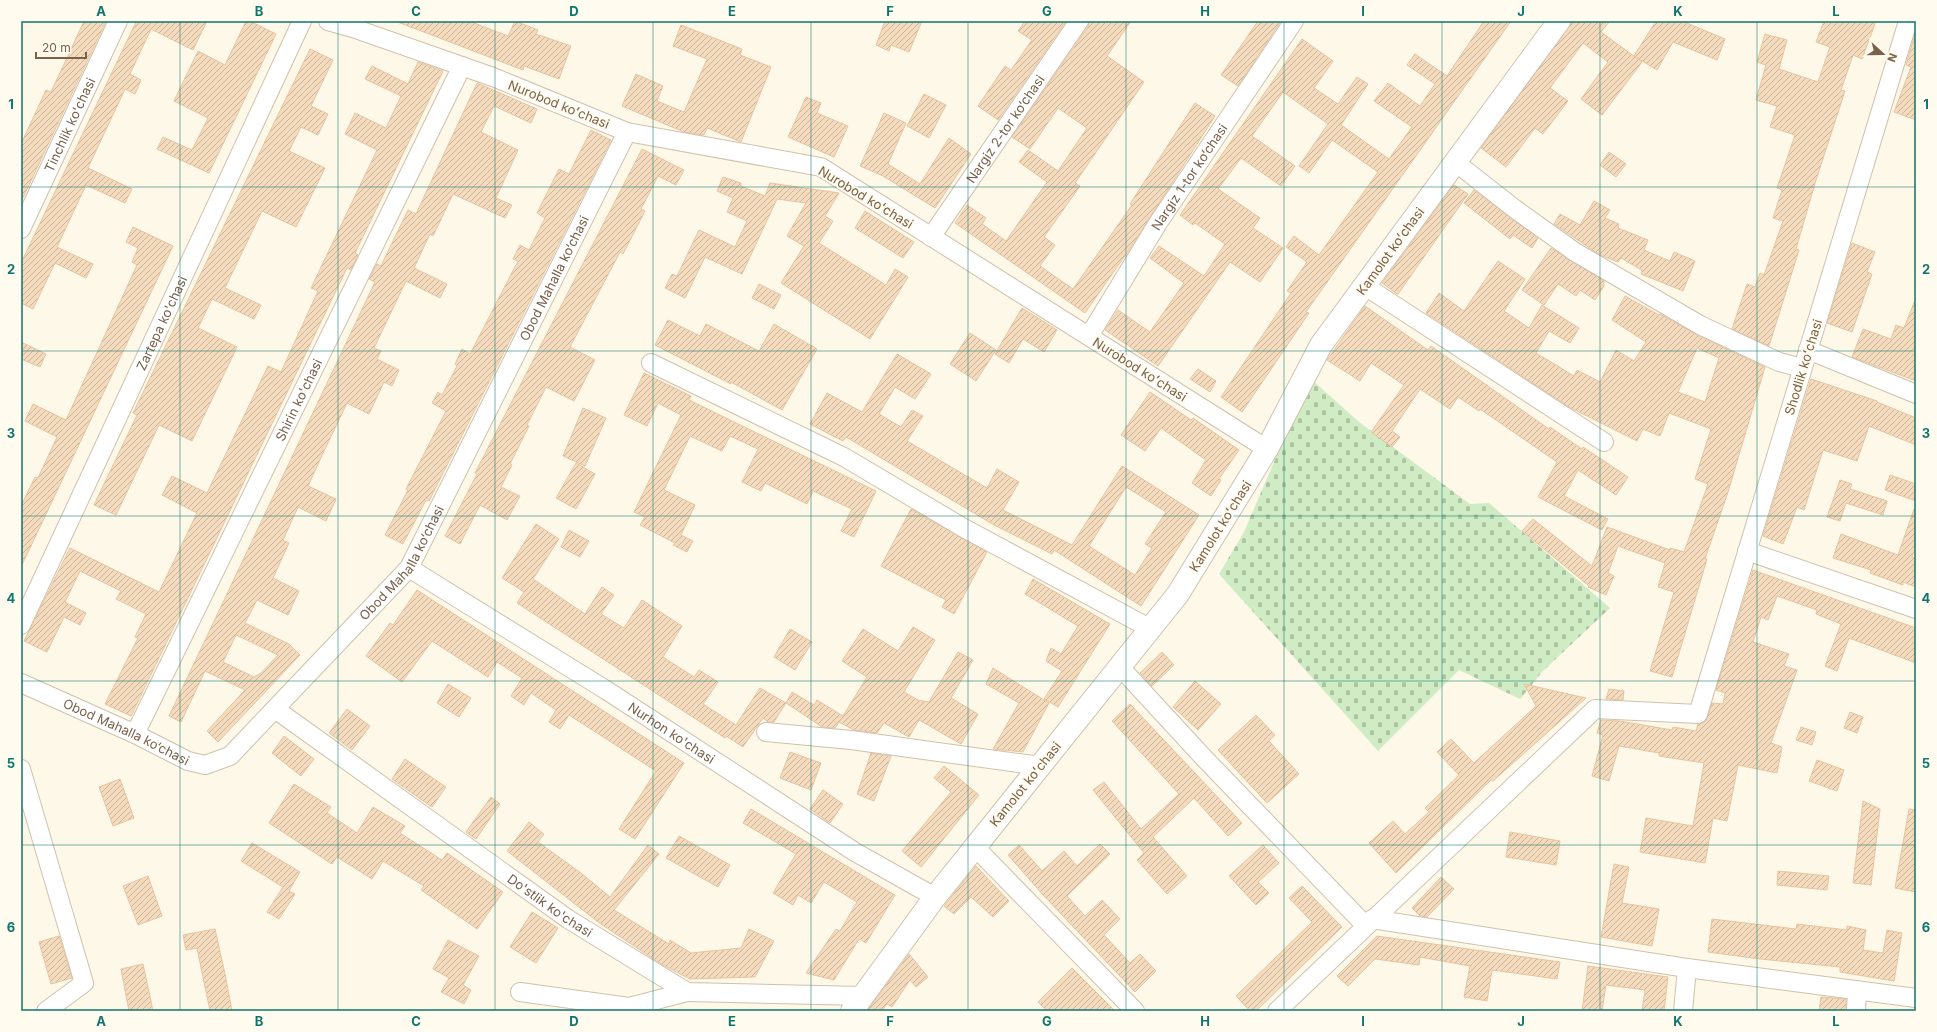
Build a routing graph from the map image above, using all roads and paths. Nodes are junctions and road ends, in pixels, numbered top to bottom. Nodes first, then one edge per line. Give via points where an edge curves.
1 (118, 21) edge
2 (302, 21) edge
3 (328, 21) edge
4 (1079, 21) edge
5 (1294, 21) edge
6 (1908, 21) edge
7 (1552, 23) edge
8 (462, 66) junction
9 (627, 132) junction
10 (1455, 162) junction
11 (21, 229) edge
12 (931, 237) junction
13 (1365, 286) junction
14 (1089, 336) junction
15 (1808, 350) junction
16 (651, 362) dead end
17 (1802, 368) junction
18 (1916, 394) edge
19 (1604, 442) dead end
20 (1268, 449) junction
21 (1747, 551) junction
22 (409, 568) junction
23 (1916, 609) edge
24 (21, 625) edge
25 (1151, 629) junction
26 (1120, 667) junction
27 (21, 683) edge
28 (275, 709) junction
29 (766, 732) dead end
30 (135, 734) junction
31 (1040, 766) junction
32 (21, 770) edge
33 (975, 847) junction
34 (935, 897) junction
35 (1369, 922) junction
36 (1687, 968) junction
37 (1857, 990) junction
38 (520, 992) dead end
39 (687, 992) junction
40 (1916, 998) edge
41 (857, 1003) edge
42 (46, 1011) edge
43 (1135, 1011) edge
44 (1277, 1011) edge
45 (1683, 1011) edge
46 (1856, 1011) edge

1 - 11 street, Tinchlik ko'chasi
2 - 24 street, Zartepa ko'chasi
3 - 8 street, Nurobod koʻchasi
4 - 12 street, Nargiz 2-tor ko‘chasi
5 - 14 street, Nargiz 1-tor ko‘chasi via 1158,223
6 - 15 street, Shodlik koʻchasi
7 - 10 street, Kamolot koʻchasi
8 - 9 street, Nurobod koʻchasi
8 - 30 street, Shirin ko'chasi
9 - 12 street, Nurobod koʻchasi via 821,167
9 - 22 street, Obod Mahalla ko‘chasi
10 - 13 street, Kamolot koʻchasi
10 - 17 street via 1575,252 1700,325 1779,362
12 - 14 street, Nurobod koʻchasi
13 - 19 street
13 - 20 street, Kamolot koʻchasi via 1321,345
14 - 20 street, Nurobod koʻchasi
15 - 17 street, Shodlik koʻchasi
15 - 18 street
16 - 25 street via 844,457 962,527
17 - 21 street, Shodlik koʻchasi
20 - 25 street, Kamolot koʻchasi via 1178,594
21 - 23 street
21 - 35 street, Shodlik koʻchasi via 1698,714 1595,709
22 - 28 street, Obod Mahalla ko‘chasi
22 - 34 street, Nurhon ko'chasi via 606,690 855,852
25 - 26 street, Kamolot koʻchasi
26 - 31 street, Kamolot koʻchasi
26 - 35 street via 1210,765
27 - 30 street, Obod Mahalla ko‘chasi
28 - 30 street, Obod Mahalla ko‘chasi via 230,756 205,765 188,761
28 - 39 street, Do'stlik ko'chasi via 568,920
29 - 31 street via 851,740
31 - 33 street, Kamolot koʻchasi
32 - 42 street via 84,983
33 - 34 street, Kamolot koʻchasi
33 - 43 street
34 - 41 street, Kamolot koʻchasi
35 - 36 street
35 - 44 street
36 - 37 street
36 - 45 street
37 - 40 street
37 - 46 street
38 - 39 street via 629,1007
39 - 41 street, Do'stlik ko'chasi

